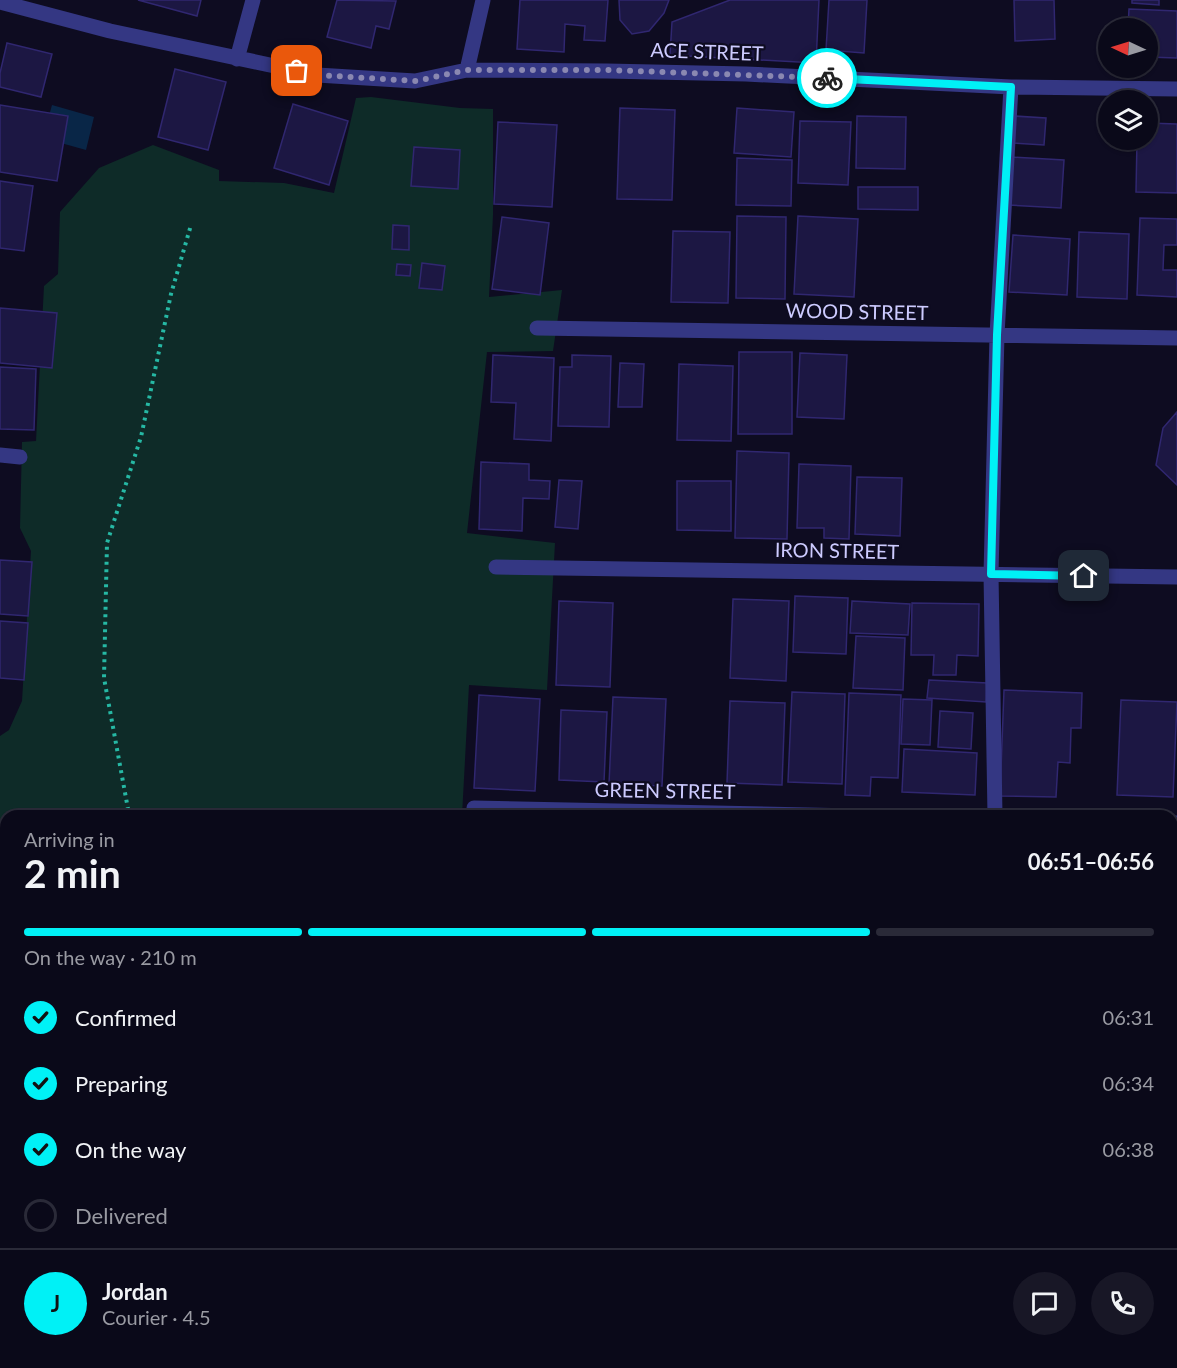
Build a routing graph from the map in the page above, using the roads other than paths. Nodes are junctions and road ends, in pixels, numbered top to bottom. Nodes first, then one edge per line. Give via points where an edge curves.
1 (253, 0) edge
2 (483, 0) edge
3 (0, 3) edge
4 (237, 59) junction
5 (467, 70) junction
6 (1011, 87) junction
7 (1177, 89) edge
8 (537, 328) dead end
9 (997, 335) junction
10 (1177, 338) edge
11 (0, 455) edge
12 (20, 457) dead end
13 (495, 567) dead end
14 (991, 574) junction
15 (1177, 577) edge
16 (474, 808) dead end
17 (569, 810) edge
18 (995, 810) edge

1 - 4 street
2 - 5 street
3 - 4 street, ACE STREET
4 - 5 street, ACE STREET via 318,75 416,81
5 - 6 street, ACE STREET via 746,74
6 - 7 street, ACE STREET
6 - 9 street
8 - 9 street, WOOD STREET
9 - 10 street, WOOD STREET
9 - 14 street
11 - 12 street
13 - 14 street, IRON STREET
14 - 15 street, IRON STREET
14 - 18 street
16 - 17 street, GREEN STREET

